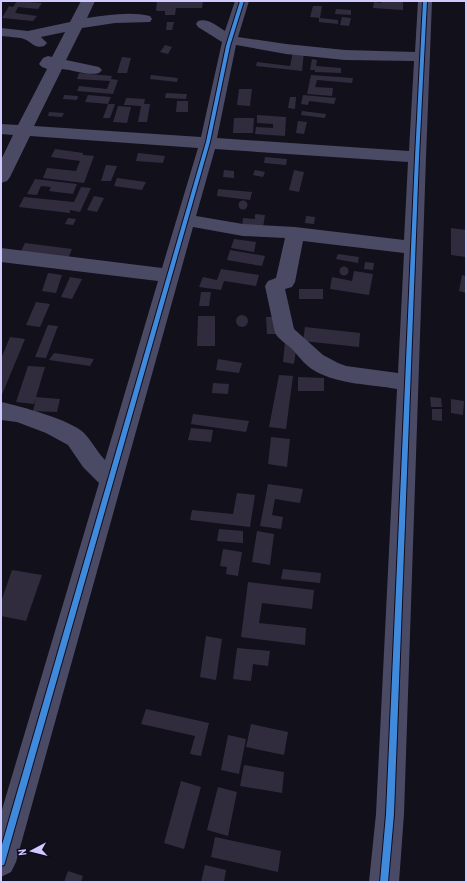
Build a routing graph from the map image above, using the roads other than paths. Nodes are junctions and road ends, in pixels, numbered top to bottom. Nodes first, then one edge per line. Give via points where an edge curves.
1 (242, 1) edge
2 (426, 1) edge
3 (84, 2) edge
4 (145, 19) dead end
5 (203, 24) dead end
6 (71, 26) junction
7 (1, 32) edge
8 (28, 35) junction
9 (230, 40) junction
10 (423, 57) junction
11 (58, 61) junction
12 (94, 70) dead end
13 (4, 130) edge
14 (24, 131) junction
15 (208, 142) junction
16 (417, 157) junction
17 (1, 177) edge
18 (186, 220) junction
19 (295, 233) junction
20 (413, 248) junction
21 (1, 255) edge
22 (169, 276) junction
23 (408, 383) junction
24 (1, 411) edge
25 (110, 480) junction
26 (1, 862) edge
27 (384, 882) edge

1 - 9 street
2 - 10 street
3 - 6 street
4 - 6 street via 112,19
5 - 9 street
6 - 8 street
6 - 11 street
7 - 8 street
8 - 11 street
9 - 10 street via 346,55
9 - 15 street
10 - 16 street
11 - 12 street
11 - 13 street via 32,90
11 - 14 street
13 - 14 street
14 - 15 street
14 - 17 street
15 - 16 street
15 - 18 street
16 - 20 street
18 - 19 street via 243,230
18 - 22 street
19 - 20 street
19 - 23 street via 285,282 274,286 285,333 296,339 317,362 331,369 348,375
20 - 23 street
21 - 22 street
22 - 25 street
23 - 27 street via 390,814
24 - 25 street via 19,414 54,427 76,439
25 - 26 street

